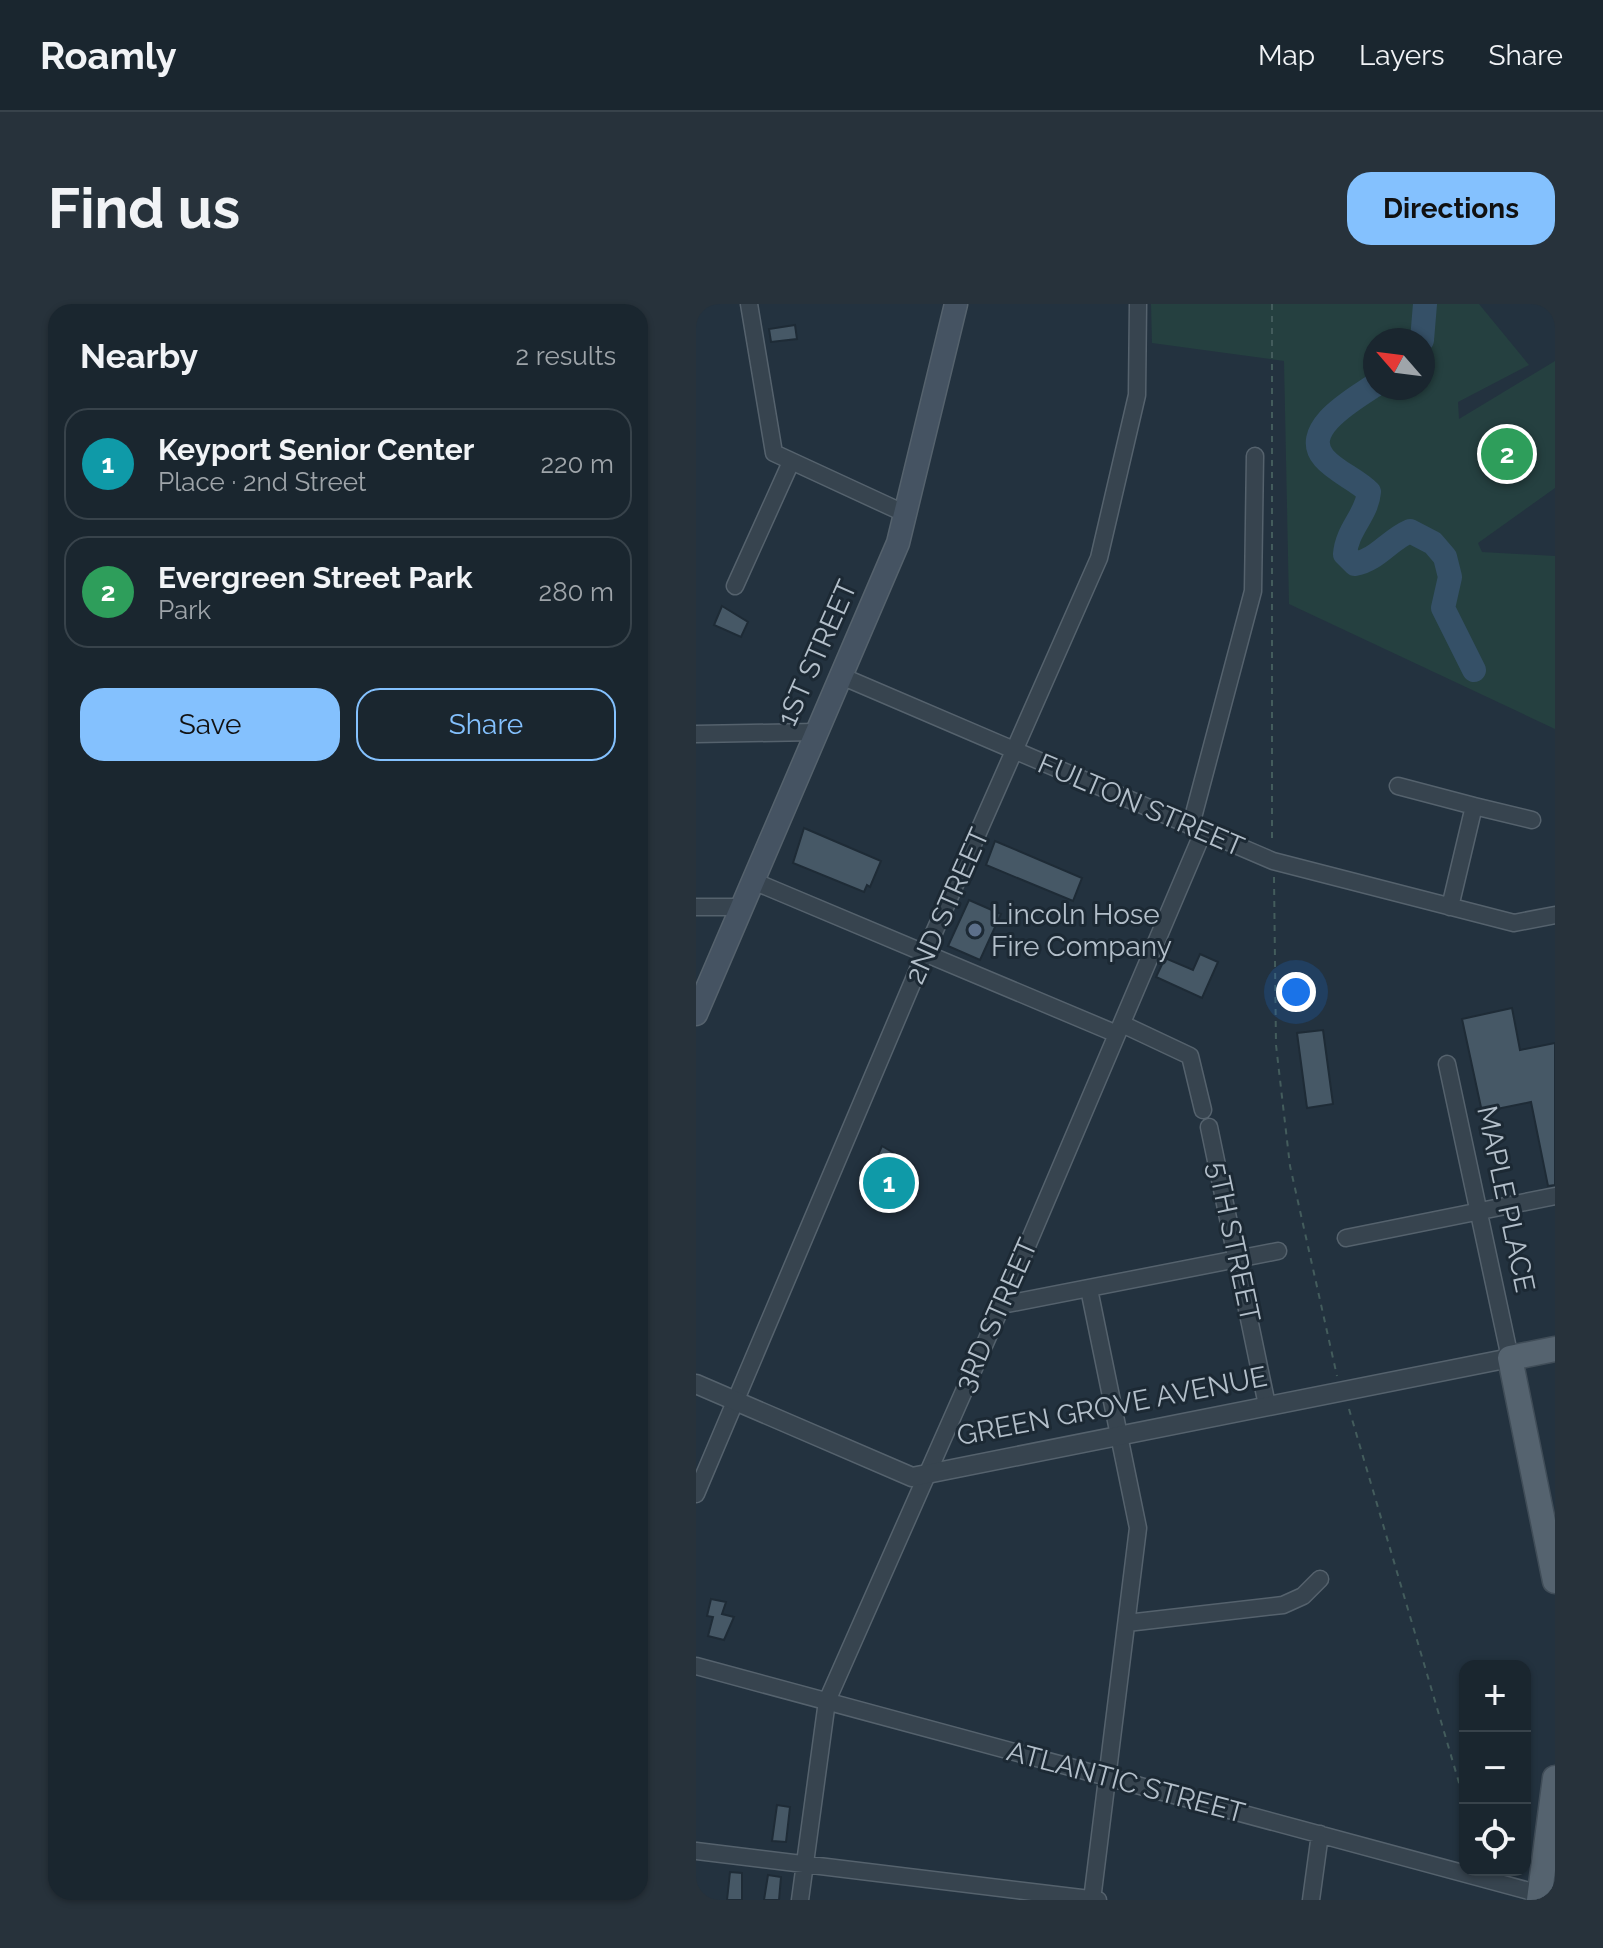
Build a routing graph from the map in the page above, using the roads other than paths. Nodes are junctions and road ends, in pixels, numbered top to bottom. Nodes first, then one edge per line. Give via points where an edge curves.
1 (749, 304) edge
2 (956, 304) edge
3 (1138, 304) edge
4 (1255, 456) dead end
5 (791, 462) junction
6 (906, 514) junction
7 (735, 586) dead end
8 (841, 676) junction
9 (816, 732) junction
10 (696, 734) edge
11 (1016, 751) junction
12 (1398, 786) dead end
13 (1474, 806) junction
14 (1532, 820) dead end
15 (1197, 828) junction
16 (753, 881) junction
17 (696, 907) edge
18 (741, 907) junction
19 (1450, 907) junction
20 (1555, 915) edge
21 (925, 953) junction
22 (696, 1014) edge
23 (1119, 1029) junction
24 (1447, 1064) dead end
25 (1203, 1110) dead end
26 (1209, 1127) dead end
27 (1555, 1196) edge
28 (1477, 1211) junction
29 (1346, 1238) dead end
30 (1278, 1251) dead end
31 (1238, 1258) junction
32 (1089, 1289) junction
33 (1002, 1305) junction
34 (1555, 1349) edge
35 (1510, 1358) junction
36 (696, 1384) edge
37 (736, 1401) junction
38 (1267, 1405) junction
39 (1119, 1435) junction
40 (927, 1473) junction
41 (696, 1494) edge
42 (1548, 1509) edge
43 (1320, 1579) dead end
44 (1555, 1581) edge
45 (1127, 1623) junction
46 (696, 1666) edge
47 (827, 1701) junction
48 (1107, 1777) junction
49 (1555, 1778) edge
50 (1320, 1834) junction
51 (696, 1851) edge
52 (805, 1864) junction
53 (1545, 1898) edge
54 (800, 1900) edge
55 (1094, 1900) edge
56 (1311, 1900) edge

1 - 5 street via 771,447
2 - 6 main road, 1ST STREET
3 - 11 street, 2ND STREET via 1137,395 1099,558
4 - 15 street, 3RD STREET via 1253,591
5 - 6 street
5 - 7 street
6 - 8 main road, 1ST STREET
8 - 9 main road, 1ST STREET
8 - 11 street, FULTON STREET
9 - 10 street
9 - 16 main road, 1ST STREET
11 - 15 street, FULTON STREET
11 - 21 street, 2ND STREET
12 - 13 street
13 - 14 street
13 - 19 street
15 - 19 street, FULTON STREET via 1273,861
15 - 23 street, 3RD STREET
16 - 18 main road, 1ST STREET
16 - 21 street
17 - 18 street
18 - 22 main road, 1ST STREET
19 - 20 street, FULTON STREET via 1514,923
21 - 23 street
21 - 37 street, 2ND STREET
23 - 25 street via 1190,1056
23 - 33 street, 3RD STREET
24 - 28 street, MAPLE PLACE
26 - 31 street, 5TH STREET
27 - 28 street
28 - 29 street
28 - 35 street, MAPLE PLACE
30 - 31 street
31 - 32 street
31 - 38 street, 5TH STREET
32 - 33 street
32 - 39 street
33 - 40 street, 3RD STREET
34 - 35 main road, GREEN GROVE AVENUE
35 - 38 street, GREEN GROVE AVENUE
35 - 42 main road, MAPLE PLACE
36 - 37 street, GREEN GROVE AVENUE
37 - 40 street, GREEN GROVE AVENUE via 912,1477
37 - 41 street, 2ND STREET
38 - 39 street, GREEN GROVE AVENUE
39 - 40 street, GREEN GROVE AVENUE
39 - 45 street via 1138,1528
40 - 47 street, 3RD STREET
42 - 44 main road, MAPLE PLACE
43 - 45 street via 1303,1596 1283,1605
45 - 48 street
46 - 47 street, ATLANTIC STREET
47 - 48 street, ATLANTIC STREET
47 - 52 street, 3RD STREET
48 - 50 street, ATLANTIC STREET
48 - 55 street
49 - 53 main road
50 - 53 street, ATLANTIC STREET
50 - 56 street
51 - 52 street
52 - 54 street, 3RD STREET
52 - 55 street

